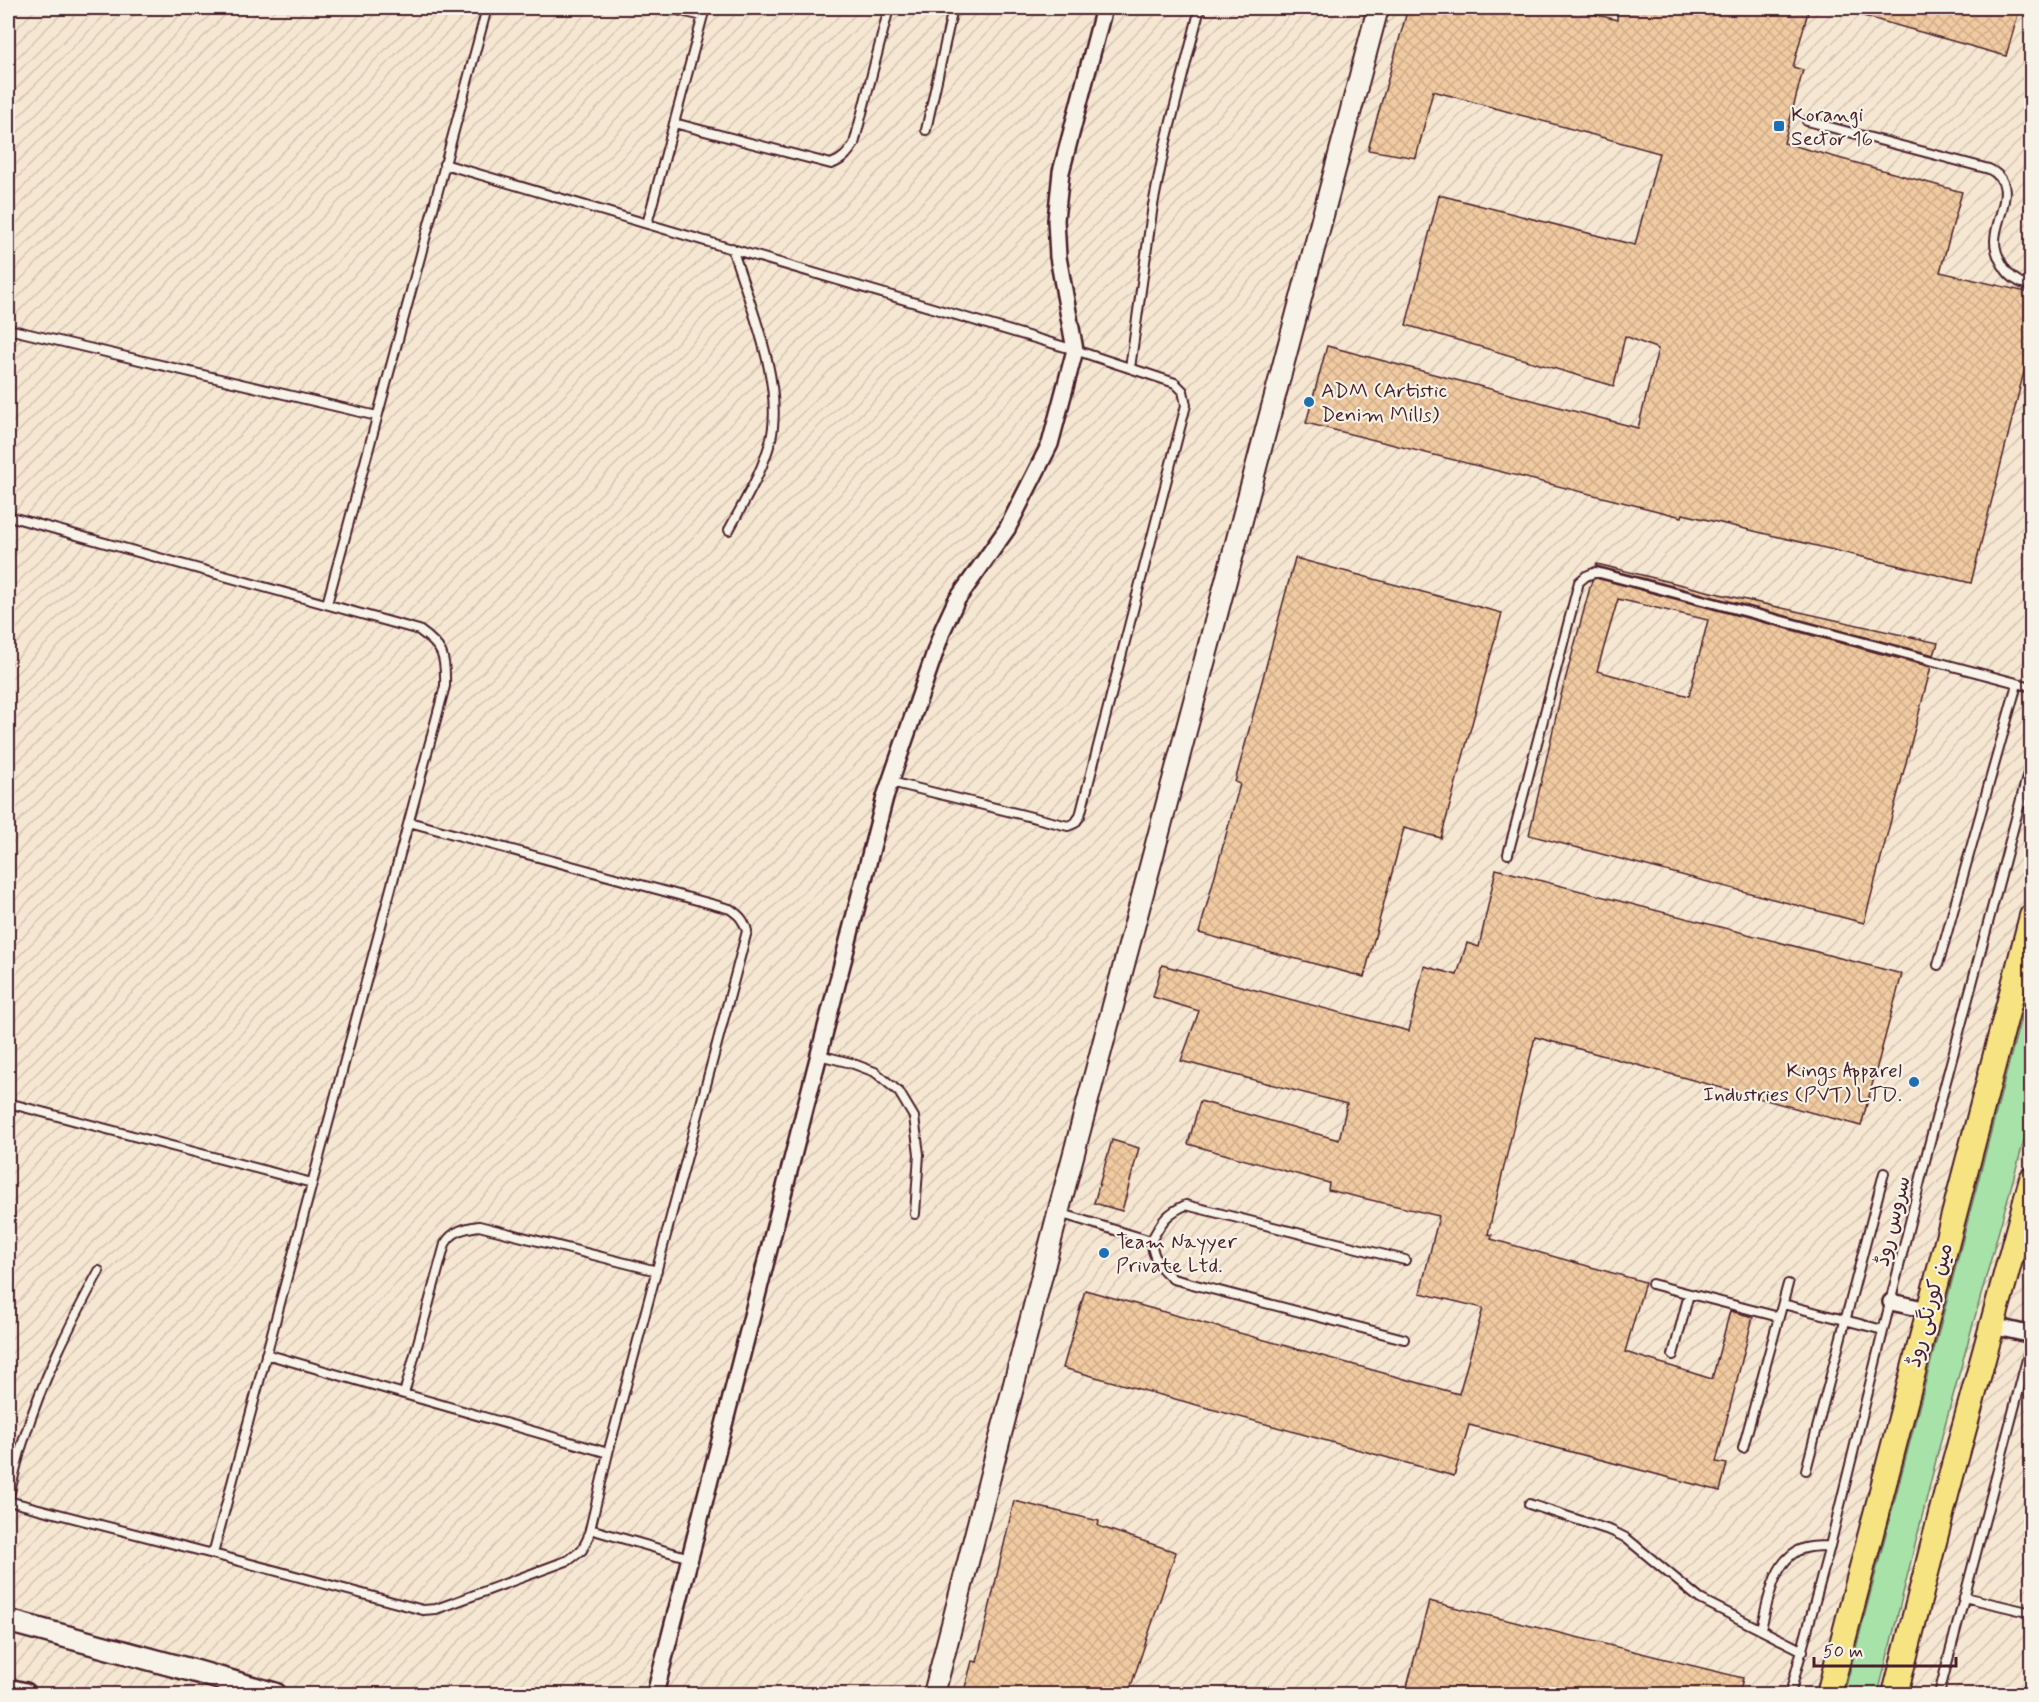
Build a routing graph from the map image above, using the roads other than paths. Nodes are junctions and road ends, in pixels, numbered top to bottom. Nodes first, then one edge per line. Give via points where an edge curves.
1 (487, 8) edge
2 (668, 8) edge
3 (889, 8) edge
4 (953, 8) edge
5 (1104, 8) edge
6 (1200, 8) edge
7 (1378, 8) edge
8 (704, 12) edge
9 (1807, 122) dead end
10 (674, 123) junction
11 (926, 130) dead end
12 (444, 164) junction
13 (647, 224) junction
14 (732, 248) junction
15 (2031, 285) edge
16 (8, 328) edge
17 (1075, 350) junction
18 (1130, 368) junction
19 (377, 416) junction
20 (8, 516) edge
21 (729, 530) dead end
22 (327, 604) junction
23 (2017, 684) junction
24 (2031, 687) edge
25 (2031, 758) edge
26 (891, 782) junction
27 (409, 822) junction
28 (1508, 854) dead end
29 (2031, 915) edge
30 (1938, 965) dead end
31 (819, 1055) junction
32 (8, 1103) edge
33 (1884, 1173) dead end
34 (2031, 1179) edge
35 (312, 1183) junction
36 (1058, 1213) junction
37 (915, 1214) dead end
38 (1151, 1241) junction
39 (1405, 1260) dead end
40 (99, 1271) dead end
41 (657, 1271) junction
42 (1652, 1284) dead end
43 (1788, 1284) dead end
44 (1689, 1293) junction
45 (1891, 1302) junction
46 (1783, 1304) junction
47 (1928, 1310) junction
48 (1779, 1317) junction
49 (1845, 1320) junction
50 (1993, 1326) junction
51 (1882, 1330) junction
52 (2031, 1335) edge
53 (1404, 1339) dead end
54 (2031, 1340) edge
55 (266, 1354) junction
56 (1674, 1355) dead end
57 (404, 1394) junction
58 (1743, 1449) dead end
59 (608, 1453) junction
60 (1806, 1470) dead end
61 (8, 1501) edge
62 (1529, 1504) dead end
63 (590, 1529) junction
64 (1830, 1546) junction
65 (213, 1554) junction
66 (690, 1558) junction
67 (1964, 1597) junction
68 (2031, 1613) edge
69 (8, 1621) edge
70 (1761, 1628) junction
71 (1803, 1652) junction
72 (8, 1690) edge
73 (25, 1695) edge
74 (275, 1695) edge
75 (655, 1695) edge
76 (933, 1695) edge
77 (1790, 1695) edge
78 (1829, 1695) edge
79 (1894, 1695) edge
80 (1939, 1695) edge

1 - 12 lane
2 - 8 lane
3 - 10 lane via 854,144 838,162 831,164
4 - 11 lane
5 - 17 street via 1061,172 1056,220 1058,257
6 - 18 lane via 1153,205
7 - 36 street
8 - 10 lane
9 - 15 lane via 1997,173 2006,193 1995,242 2000,259 2018,282
10 - 13 lane
12 - 13 lane
12 - 19 lane
13 - 14 lane
14 - 17 lane
14 - 21 lane via 771,372 774,400 771,437 762,468
16 - 19 lane
17 - 18 lane
17 - 26 street via 1050,444 1007,529 956,601
18 - 26 lane via 1175,383 1183,391 1186,405 1080,816 1068,826
19 - 22 lane
20 - 22 lane
22 - 27 lane via 418,630 435,642 446,663 445,686
23 - 24 lane
23 - 28 lane via 1596,572 1579,582
23 - 30 lane
25 - 45 lane, سروس روڈ
26 - 31 street
27 - 35 lane
27 - 41 lane via 730,909 744,922 747,931
29 - 47 main road, مین کورنگی روڈ
31 - 37 lane via 875,1072 899,1092 914,1117 919,1154
31 - 66 street
32 - 35 lane
33 - 49 lane
34 - 50 main road
35 - 55 lane
36 - 38 lane
36 - 76 street
38 - 39 lane via 1172,1211 1186,1205
38 - 53 lane via 1153,1256 1173,1280
40 - 61 lane via 65,1335 43,1388 24,1438
41 - 57 lane via 479,1226 456,1232 445,1244
41 - 59 lane
42 - 44 lane
43 - 46 lane
44 - 48 lane
44 - 56 lane
45 - 47 street
45 - 51 lane, سروس روڈ
46 - 48 lane
46 - 49 lane
47 - 78 main road, مین کورنگی روڈ
48 - 58 lane
49 - 51 lane
49 - 60 lane
50 - 52 street
50 - 79 main road
51 - 64 lane, سروس روڈ
54 - 67 lane
55 - 57 lane
55 - 65 lane
57 - 59 lane
59 - 63 lane
61 - 65 lane
62 - 70 lane via 1626,1538 1700,1599
63 - 65 lane via 582,1550 569,1560 436,1609 423,1610
63 - 66 lane
64 - 70 lane via 1798,1550 1787,1558
64 - 71 lane, سروس روڈ
66 - 75 street
67 - 68 lane
67 - 80 lane
69 - 74 main road
70 - 71 lane
71 - 77 lane, سروس روڈ
72 - 73 main road

